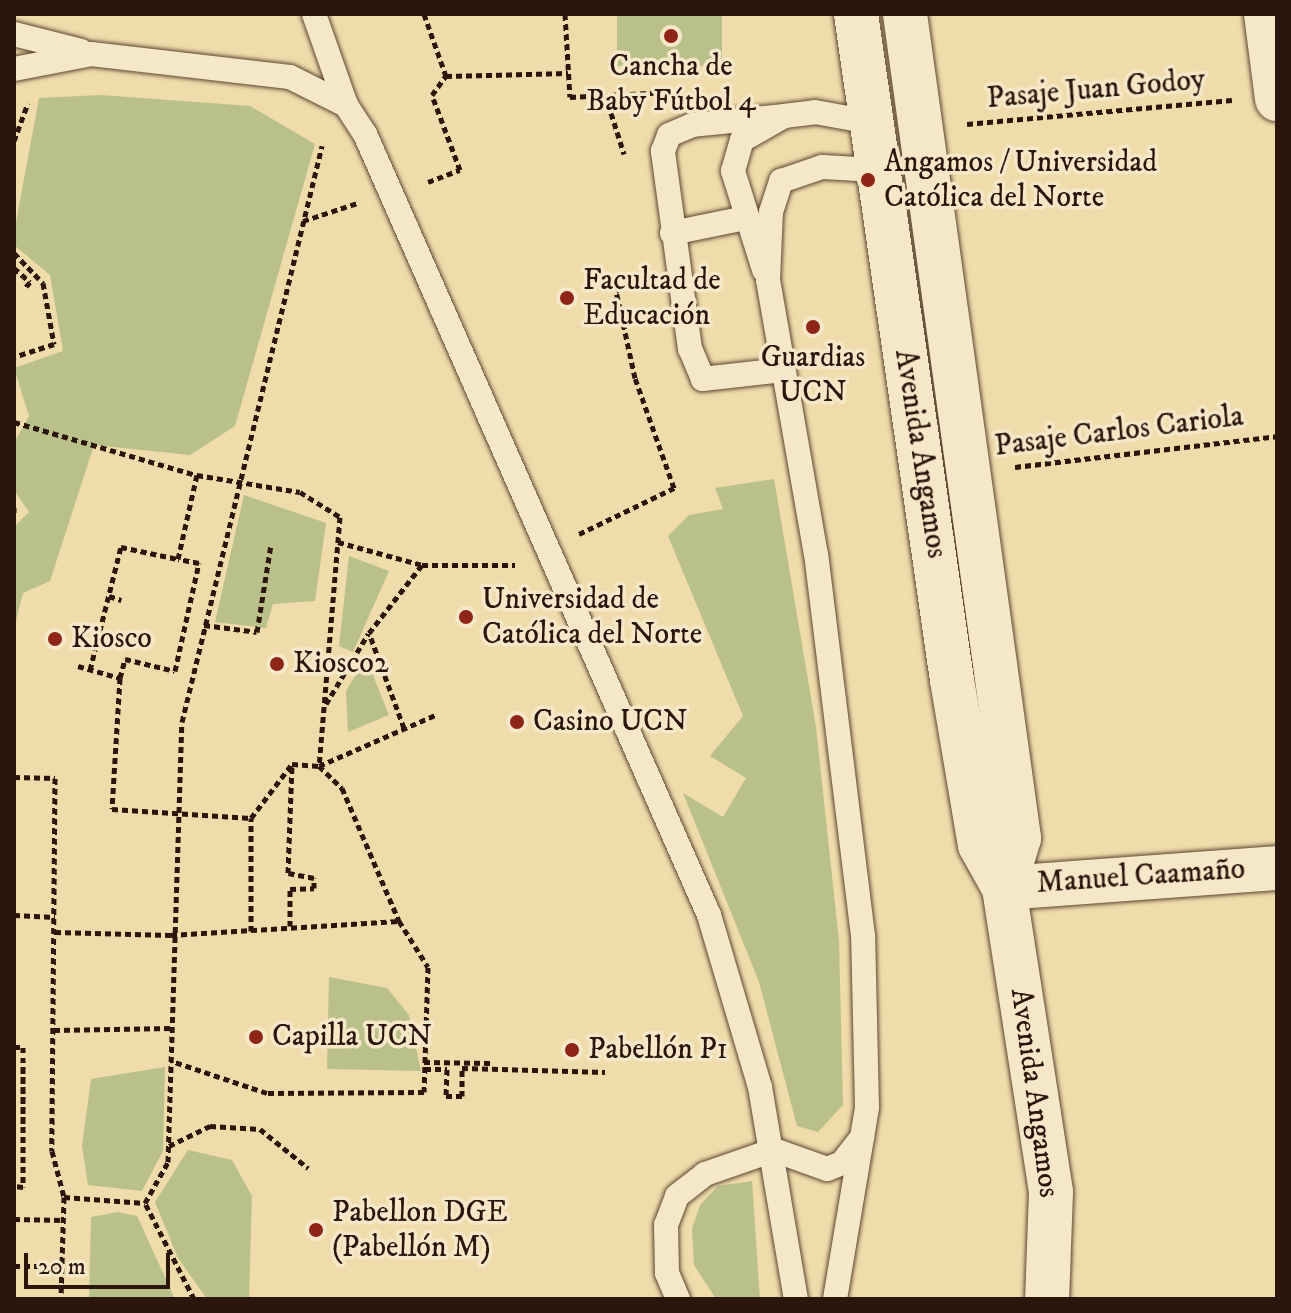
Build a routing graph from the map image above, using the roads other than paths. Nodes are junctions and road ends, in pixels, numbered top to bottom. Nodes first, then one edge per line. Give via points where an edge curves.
1 (856, 14) edge
2 (905, 14) edge
3 (1266, 14) edge
4 (315, 18) edge
5 (14, 34) edge
6 (91, 54) junction
7 (14, 69) edge
8 (290, 77) junction
9 (1277, 98) edge
10 (346, 105) junction
11 (784, 116) junction
12 (870, 122) junction
13 (876, 170) junction
14 (745, 218) junction
15 (672, 233) junction
16 (768, 280) junction
17 (783, 370) junction
18 (1277, 868) edge
19 (1004, 888) junction
20 (864, 1135) junction
21 (774, 1150) junction
22 (678, 1299) edge
23 (796, 1299) edge
24 (835, 1299) edge
25 (1047, 1299) edge

1 - 12 main road, Avenida Angamos
2 - 19 main road, Avenida Angamos via 1019,838
3 - 9 main road
4 - 8 lane via 318,71
4 - 10 lane
5 - 6 lane
6 - 7 lane
6 - 8 lane
8 - 10 lane
10 - 21 lane via 387,180 709,915
11 - 12 lane via 815,112
11 - 14 lane via 755,129 735,154
11 - 15 lane via 692,125 669,135 663,151
12 - 13 main road, Avenida Angamos
13 - 16 lane via 822,167 781,181 771,212
13 - 19 main road, Avenida Angamos via 980,845
14 - 15 lane
14 - 16 lane
15 - 17 lane via 690,349 703,379
16 - 17 lane
17 - 20 lane via 816,555 863,936
18 - 19 main road, Manuel Caamaño
19 - 25 main road, Avenida Angamos via 1051,1192
20 - 21 lane via 842,1163 827,1169
20 - 24 lane
21 - 22 lane via 705,1174 677,1196 666,1225 667,1261
21 - 23 lane

